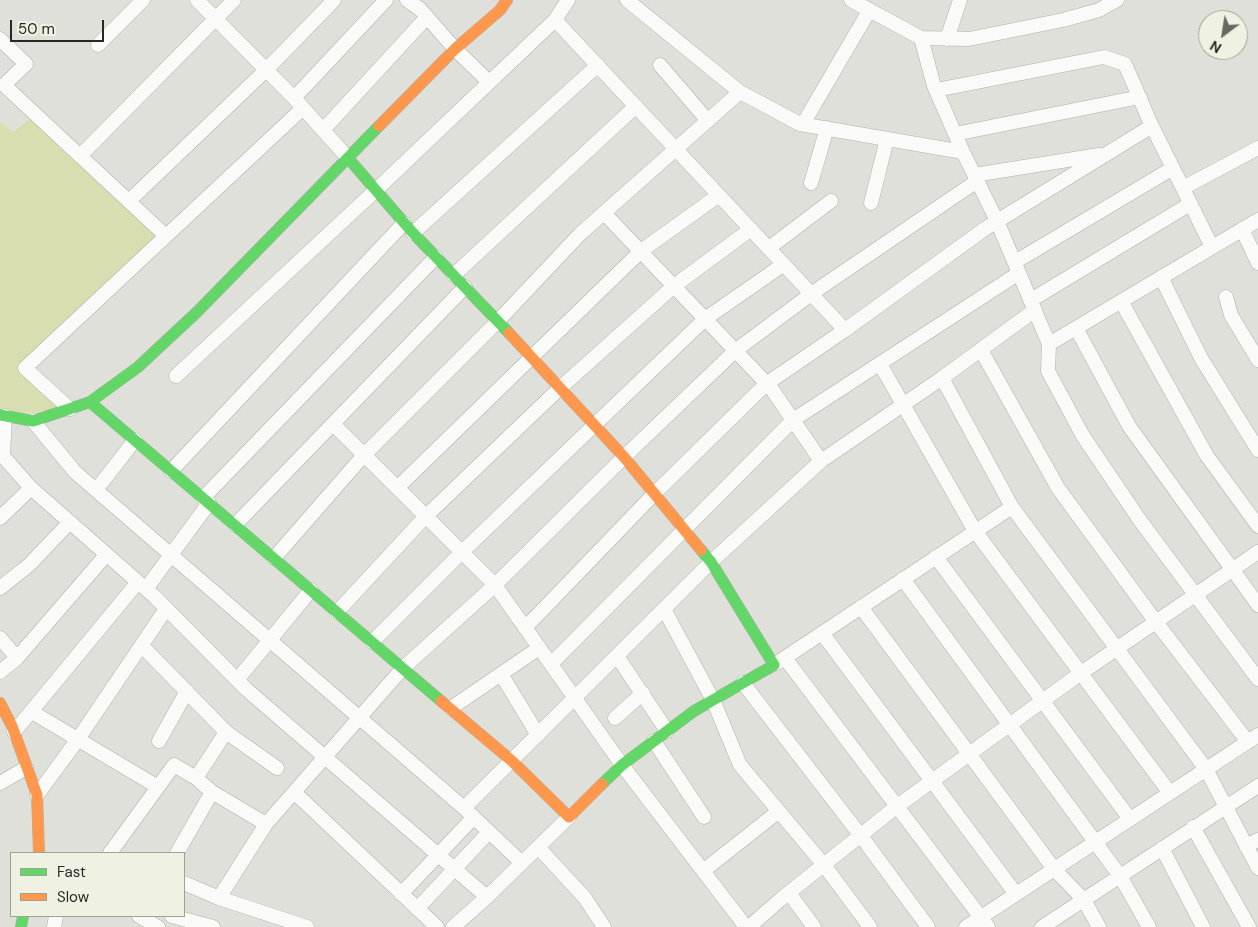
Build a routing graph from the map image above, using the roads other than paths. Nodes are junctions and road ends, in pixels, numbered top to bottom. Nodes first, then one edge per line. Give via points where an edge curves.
1 (143, 0) edge
2 (198, 0) edge
3 (234, 0) edge
4 (334, 0) edge
5 (386, 0) edge
6 (407, 0) edge
7 (507, 0) edge
8 (568, 0) edge
9 (627, 0) edge
10 (850, 0) edge
11 (960, 0) edge
12 (1109, 2) edge
13 (870, 11) junction
14 (428, 17) junction
15 (216, 19) junction
16 (555, 20) junction
17 (921, 38) junction
18 (0, 39) edge
19 (947, 39) junction
20 (98, 45) dead end
21 (456, 49) junction
22 (660, 65) dead end
23 (598, 66) junction
24 (266, 70) junction
25 (489, 82) junction
26 (936, 90) junction
27 (740, 92) junction
28 (1140, 97) junction
29 (299, 103) junction
30 (636, 106) junction
31 (708, 121) junction
32 (803, 124) junction
33 (1152, 126) junction
34 (827, 128) junction
35 (323, 130) junction
36 (955, 134) junction
37 (888, 139) junction
38 (1258, 148) edge
39 (677, 150) junction
40 (963, 152) junction
41 (1106, 154) junction
42 (80, 156) junction
43 (348, 158) junction
44 (1173, 168) junction
45 (976, 178) junction
46 (811, 183) dead end
47 (1182, 188) junction
48 (376, 190) junction
49 (719, 195) junction
50 (129, 201) junction
51 (831, 201) dead end
52 (870, 203) dead end
53 (1190, 204) junction
54 (604, 213) junction
55 (1258, 220) edge
56 (997, 221) junction
57 (409, 228) junction
58 (751, 229) junction
59 (1242, 229) junction
60 (166, 236) junction
61 (1212, 247) junction
62 (769, 248) junction
63 (641, 251) junction
64 (436, 257) junction
65 (1258, 263) edge
66 (784, 264) junction
67 (1017, 268) junction
68 (454, 275) junction
69 (1161, 277) junction
70 (674, 286) junction
71 (465, 287) junction
72 (812, 294) junction
73 (1226, 298) dead end
74 (1122, 301) junction
75 (1033, 306) junction
76 (705, 319) junction
77 (498, 321) junction
78 (1076, 328) junction
79 (845, 330) junction
80 (1049, 344) junction
81 (981, 350) junction
82 (736, 351) junction
83 (532, 357) junction
84 (1258, 360) edge
85 (880, 364) junction
86 (176, 376) dead end
87 (942, 378) junction
88 (766, 384) junction
89 (560, 388) junction
90 (90, 402) junction
91 (904, 404) junction
92 (70, 409) junction
93 (2, 416) edge
94 (792, 420) junction
95 (33, 421) junction
96 (333, 424) junction
97 (595, 426) junction
98 (135, 440) junction
99 (1258, 450) edge
100 (364, 455) junction
101 (624, 456) junction
102 (1, 458) edge
103 (821, 461) junction
104 (171, 471) junction
105 (32, 488) junction
106 (397, 488) junction
107 (96, 490) junction
108 (654, 494) junction
109 (206, 501) junction
110 (1012, 507) junction
111 (426, 516) junction
112 (0, 518) edge
113 (70, 522) junction
114 (235, 525) junction
115 (1258, 526) edge
116 (684, 530) junction
117 (975, 531) junction
118 (462, 552) junction
119 (1258, 552) edge
120 (106, 554) junction
121 (171, 555) junction
122 (936, 557) junction
123 (274, 558) junction
124 (711, 562) junction
125 (1232, 569) junction
126 (903, 579) junction
127 (494, 585) junction
128 (142, 586) junction
129 (0, 588) edge
130 (311, 590) junction
131 (1195, 595) junction
132 (1258, 605) edge
133 (861, 607) junction
134 (166, 609) junction
135 (664, 609) junction
136 (338, 612) junction
137 (1156, 622) junction
138 (524, 628) junction
139 (822, 633) junction
140 (0, 638) edge
141 (270, 640) junction
142 (372, 642) junction
143 (142, 646) junction
144 (539, 648) junction
145 (1117, 648) junction
146 (617, 656) junction
147 (17, 658) junction
148 (779, 662) junction
149 (551, 664) junction
150 (403, 668) junction
151 (0, 672) edge
152 (1081, 673) junction
153 (500, 674) junction
154 (1258, 679) edge
155 (237, 680) junction
156 (743, 683) junction
157 (187, 691) junction
158 (643, 693) junction
159 (575, 698) junction
160 (713, 700) junction
161 (1042, 701) junction
162 (0, 703) edge
163 (451, 708) junction
164 (32, 712) junction
165 (360, 718) junction
166 (615, 718) dead end
167 (1009, 725) junction
168 (13, 729) junction
169 (226, 732) junction
170 (667, 732) junction
171 (0, 733) edge
172 (538, 735) junction
173 (1253, 738) edge
174 (78, 739) junction
175 (159, 741) dead end
176 (654, 741) junction
177 (970, 754) junction
178 (325, 758) junction
179 (512, 761) junction
180 (622, 765) junction
181 (26, 768) junction
182 (277, 768) dead end
183 (1206, 769) junction
184 (196, 778) junction
185 (0, 782) edge
186 (932, 782) junction
187 (1258, 786) edge
188 (158, 787) junction
189 (212, 792) junction
190 (294, 793) junction
191 (1170, 793) junction
192 (37, 795) junction
193 (1226, 806) junction
194 (896, 807) junction
195 (779, 811) junction
196 (469, 813) junction
197 (570, 816) junction
198 (704, 817) dead end
199 (1130, 819) junction
200 (266, 824) junction
201 (1193, 827) junction
202 (489, 832) junction
203 (861, 836) junction
204 (38, 839) junction
205 (1095, 842) junction
206 (1252, 843) edge
207 (538, 847) junction
208 (1162, 848) junction
209 (33, 852) edge
210 (39, 852) edge
211 (111, 852) edge
212 (178, 852) edge
213 (439, 856) junction
214 (522, 863) junction
215 (824, 865) junction
216 (1258, 868) edge
217 (454, 869) junction
218 (1054, 869) junction
219 (703, 871) junction
220 (1120, 876) junction
221 (185, 883) edge
222 (788, 893) junction
223 (401, 894) junction
224 (1016, 894) junction
225 (487, 897) junction
226 (219, 898) junction
227 (1084, 900) junction
228 (417, 909) junction
229 (141, 917) edge
230 (176, 917) edge
231 (984, 922) edge
232 (1045, 926) edge
233 (158, 927) edge
234 (213, 927) edge
235 (307, 927) edge
236 (437, 927) edge
237 (453, 927) edge
238 (604, 927) edge
239 (747, 927) edge
240 (814, 927) edge
241 (870, 927) edge
242 (928, 927) edge
243 (966, 927) edge
244 (1099, 927) edge
245 (1149, 927) edge
246 (1203, 927) edge
247 (1249, 927) edge

1 - 20 street
2 - 15 street
3 - 15 street
4 - 24 street
5 - 29 street
6 - 14 street
7 - 21 street
8 - 16 street
9 - 27 street
10 - 13 street
11 - 19 street
12 - 19 street via 1099,10 1053,22 969,39
13 - 17 street
13 - 32 street
14 - 21 street
14 - 35 street
15 - 24 street
15 - 42 street
16 - 23 street
16 - 25 street
17 - 19 street
17 - 26 street
18 - 42 street via 26,64 4,85
21 - 25 street
21 - 43 street
22 - 31 street
23 - 30 street
23 - 57 street
24 - 29 street
24 - 50 street
25 - 48 street
26 - 28 street via 1104,57 1125,64
26 - 36 street
27 - 31 street
27 - 32 street
28 - 33 street
28 - 36 street
29 - 35 street
29 - 60 street
30 - 39 street
30 - 68 street
31 - 39 street
32 - 34 street
33 - 41 street
33 - 44 street
34 - 37 street
34 - 46 street
35 - 43 street
36 - 40 street
37 - 40 street
37 - 52 street
38 - 47 street
39 - 49 street
39 - 54 street
40 - 45 street
41 - 45 street
41 - 56 street
42 - 50 street
43 - 48 street
43 - 90 street via 138,368
44 - 47 street
44 - 67 street
45 - 56 street
45 - 72 street
47 - 53 street
48 - 57 street
48 - 86 street
49 - 58 street
49 - 63 street
50 - 60 street
51 - 62 street
53 - 61 street
53 - 75 street
54 - 63 street
54 - 77 street
55 - 59 street
56 - 67 street
56 - 79 street
57 - 64 street
57 - 104 street
58 - 62 street
58 - 70 street
59 - 61 street
59 - 65 street
60 - 92 street via 25,368
61 - 69 street
62 - 66 street
63 - 70 street
63 - 83 street
64 - 68 street
64 - 109 street
66 - 72 street
66 - 76 street
67 - 75 street
67 - 85 street
68 - 71 street
69 - 74 street
69 - 99 street via 1201,358
70 - 76 street
70 - 89 street
71 - 77 street
71 - 96 street
72 - 79 street
72 - 82 street
73 - 84 street
74 - 78 street
74 - 115 street via 1206,456
75 - 80 street
75 - 81 street
76 - 82 street
76 - 97 street
77 - 83 street
77 - 100 street
78 - 80 street
78 - 125 street via 1129,426
79 - 88 street
80 - 131 street via 1048,371 1083,436
81 - 87 street
81 - 137 street via 1058,488
82 - 88 street
82 - 101 street
83 - 89 street
83 - 106 street
85 - 91 street
85 - 94 street
87 - 91 street
87 - 110 street
88 - 94 street
88 - 108 street
89 - 97 street
89 - 111 street
90 - 92 street
90 - 98 street
91 - 103 street
91 - 117 street
92 - 95 street
93 - 95 street
93 - 102 street
94 - 103 street
94 - 116 street
95 - 107 street via 75,472
96 - 100 street
96 - 114 street
97 - 101 street
97 - 118 street
98 - 104 street
98 - 107 street
100 - 106 street
100 - 123 street
101 - 108 street
101 - 127 street
102 - 105 street
103 - 124 street
104 - 109 street
105 - 112 street
105 - 113 street
106 - 111 street
107 - 121 street
108 - 116 street
108 - 138 street
109 - 114 street
109 - 121 street
110 - 117 street
110 - 145 street
111 - 118 street
111 - 136 street
113 - 120 street
113 - 129 street via 29,565
114 - 123 street
116 - 124 street
116 - 149 street
117 - 122 street
117 - 152 street
118 - 127 street
118 - 142 street
119 - 125 street
120 - 128 street
120 - 147 street
121 - 128 street
121 - 141 street
122 - 126 street
122 - 161 street
123 - 130 street
124 - 135 street
124 - 148 street
125 - 131 street
125 - 132 street
126 - 133 street
126 - 167 street
127 - 138 street
127 - 150 street
128 - 134 street
128 - 164 street
130 - 136 street
130 - 141 street
131 - 137 street
131 - 154 street
133 - 139 street
133 - 177 street
134 - 143 street
134 - 155 street
135 - 146 street
135 - 160 street
136 - 142 street
137 - 145 street
137 - 173 street
138 - 144 street
139 - 148 street
139 - 186 street
140 - 147 street
141 - 155 street
141 - 165 street
142 - 150 street
143 - 157 street
143 - 174 street
144 - 149 street
144 - 153 street
145 - 152 street
145 - 183 street
146 - 158 street
146 - 159 street
147 - 151 street
148 - 156 street
148 - 194 street
149 - 159 street
150 - 163 street
150 - 165 street
152 - 161 street
152 - 191 street
153 - 163 street
153 - 172 street
155 - 178 street
156 - 160 street
156 - 203 street
157 - 169 street
157 - 175 street
158 - 166 street
158 - 170 street
159 - 172 street
159 - 180 street
160 - 170 street
160 - 195 street via 740,765
161 - 167 street
161 - 199 street
162 - 168 street
163 - 179 street
164 - 168 street
164 - 174 street
165 - 178 street
165 - 196 street
167 - 177 street
167 - 205 street
168 - 171 street
168 - 181 street
169 - 182 street
169 - 184 street
170 - 176 street
172 - 179 street
173 - 183 street
174 - 188 street
174 - 192 street
176 - 180 street
176 - 198 street
177 - 186 street
177 - 218 street
178 - 190 street
178 - 213 street
179 - 196 street
179 - 197 street
180 - 197 street
180 - 219 street
181 - 185 street
181 - 192 street
183 - 191 street
183 - 193 street
184 - 188 street via 174,765
184 - 189 street
186 - 194 street
186 - 224 street
187 - 193 street
188 - 211 street
189 - 200 street
189 - 212 street
190 - 200 street
190 - 223 street
191 - 199 street
192 - 204 street
193 - 201 street
193 - 206 street
194 - 203 street
194 - 231 street
195 - 215 street
195 - 219 street
196 - 202 street
196 - 213 street
197 - 207 street
199 - 205 street
200 - 226 street
201 - 208 street
201 - 247 street
202 - 214 street
202 - 217 street
203 - 215 street
203 - 242 street
204 - 209 street
204 - 210 street
205 - 218 street
205 - 220 street
206 - 216 street
207 - 214 street
207 - 238 street via 585,898
208 - 220 street
208 - 246 street
213 - 217 street
213 - 223 street
214 - 225 street
215 - 222 street
215 - 241 street
217 - 225 street
217 - 228 street
218 - 224 street
218 - 227 street
219 - 239 street
220 - 227 street
220 - 245 street
221 - 226 street
222 - 239 street
222 - 240 street
223 - 228 street
224 - 231 street
225 - 237 street
226 - 235 street
227 - 232 street
227 - 244 street
228 - 236 street
229 - 233 street
230 - 234 street
231 - 243 street

